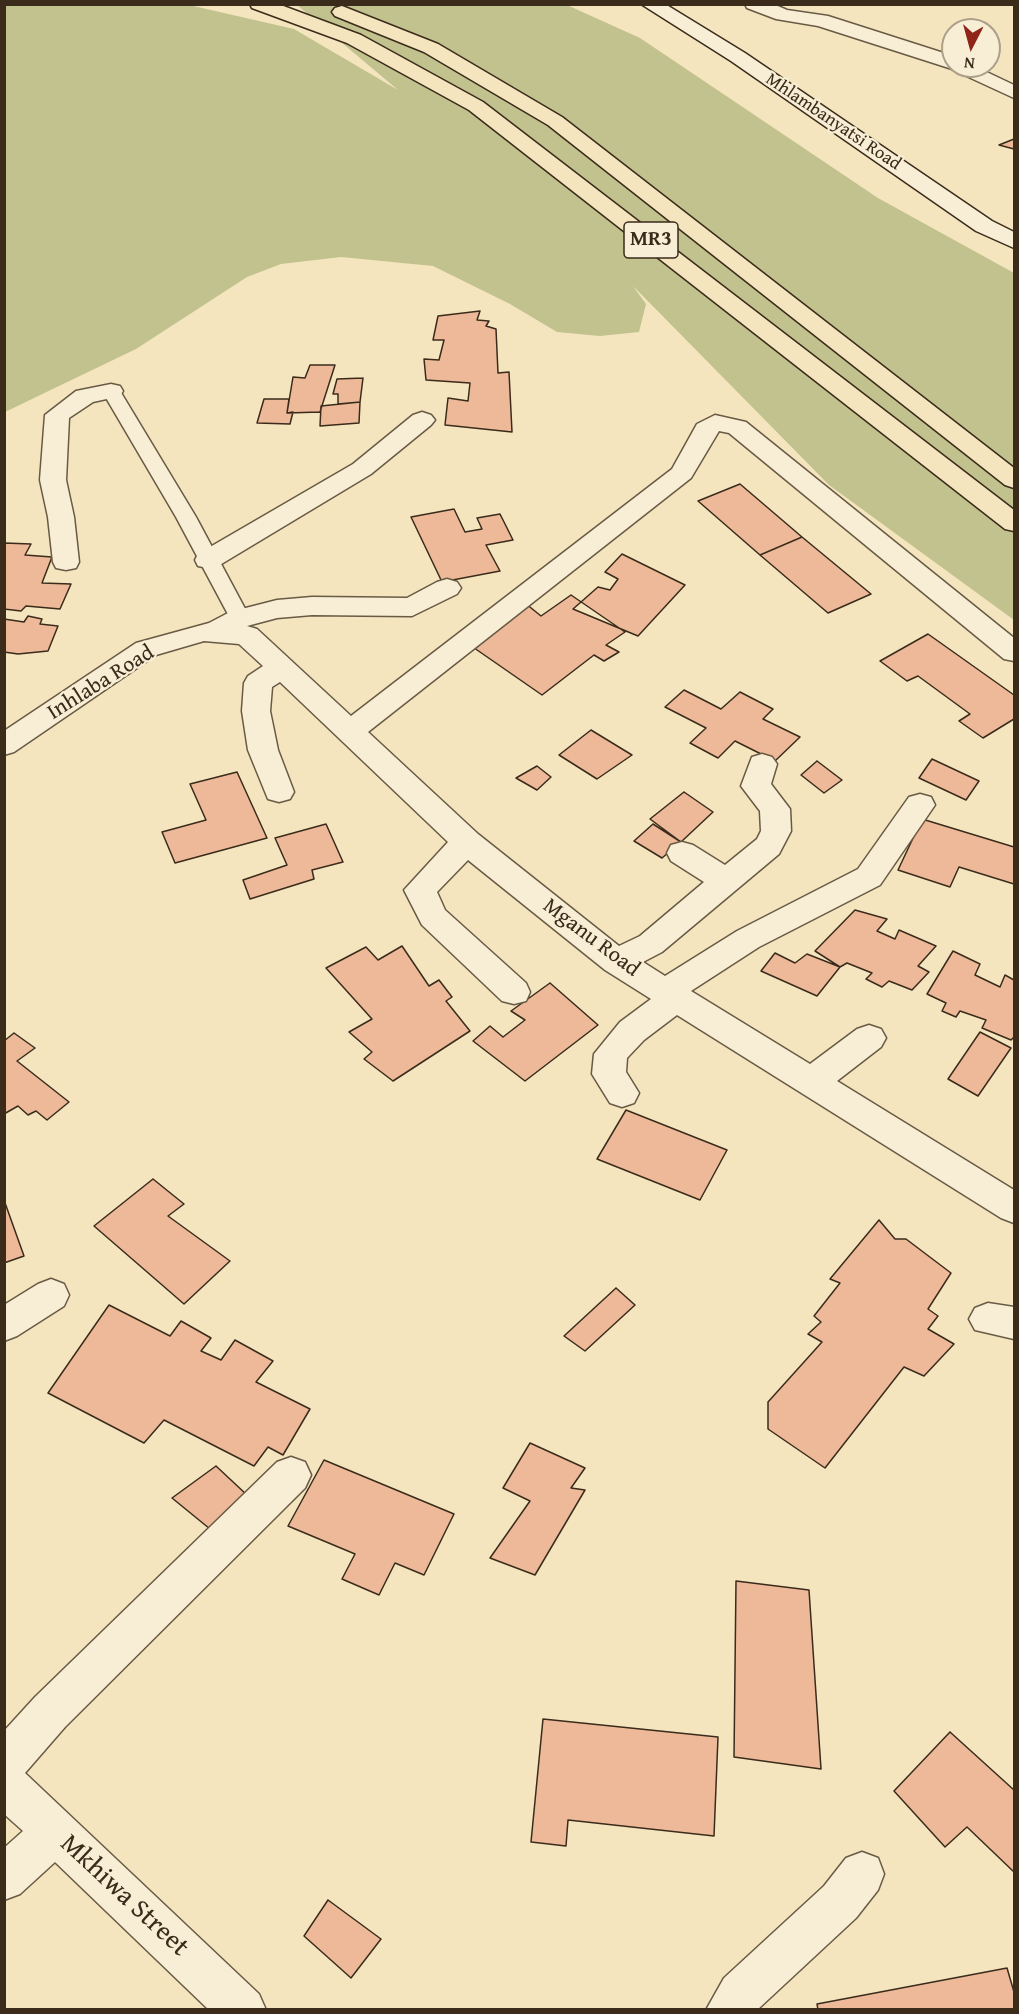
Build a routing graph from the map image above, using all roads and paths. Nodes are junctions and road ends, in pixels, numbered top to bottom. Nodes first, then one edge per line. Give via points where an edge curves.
1 (259, 4) edge
2 (324, 4) edge
3 (651, 4) edge
4 (754, 4) edge
5 (817, 12) edge
6 (941, 58) edge
7 (984, 78) edge
8 (1014, 92) edge
9 (1014, 242) edge
10 (111, 391) joint
11 (422, 420) dead end
12 (1014, 480) edge
13 (1014, 523) edge
14 (208, 560) junction
15 (66, 562) dead end
16 (447, 588) dead end
17 (219, 628) junction
18 (1014, 652) edge
19 (283, 667) junction
20 (349, 732) junction
21 (4, 745) edge
22 (762, 764) dead end
23 (279, 792) dead end
24 (920, 805) dead end
25 (467, 842) junction
26 (682, 853) dead end
27 (727, 881) junction
28 (616, 961) junction
29 (514, 992) dead end
30 (671, 996) junction
31 (869, 1038) dead end
32 (812, 1083) junction
33 (622, 1093) dead end
34 (1014, 1208) edge
35 (51, 1295) dead end
36 (4, 1325) edge
37 (291, 1475) dead end
38 (4, 1764) edge
39 (4, 1783) edge
40 (56, 1832) junction
41 (862, 1874) dead end
42 (4, 1878) edge
43 (243, 2010) edge
44 (729, 2010) edge

1 - 13 highway, MR3 via 354,39 476,106
2 - 12 highway, MR3 via 431,48 555,121
3 - 9 street, Mhlambanyatsi Road via 757,69 984,226
4 - 5 street via 783,15
5 - 6 street
7 - 8 street
10 - 14 lane
10 - 15 street via 85,396 57,415 53,480
11 - 14 street via 362,469
14 - 17 lane
16 - 17 street, Inhlaba Road via 412,607 277,609
17 - 19 street, Mganu Road via 247,635
17 - 21 street, Inhlaba Road via 146,650
18 - 20 street via 737,427 716,423 706,429 682,473
19 - 20 street, Mganu Road
19 - 23 street via 258,683 256,711 263,750
20 - 25 street, Mganu Road
22 - 27 street via 756,786 775,809 776,831 768,846
24 - 30 street via 869,877 748,939
25 - 28 street, Mganu Road
25 - 29 street via 420,890 432,917
26 - 27 street
27 - 28 street via 651,944
28 - 30 street, Mganu Road
30 - 32 street, Mganu Road
30 - 33 street via 611,1054 609,1074
31 - 32 street
32 - 34 street, Mganu Road
35 - 36 street
37 - 38 street via 50,1712
39 - 40 street, Mkhiwa Street
40 - 42 street
40 - 43 street, Mkhiwa Street
41 - 44 street via 840,1902 740,1994

